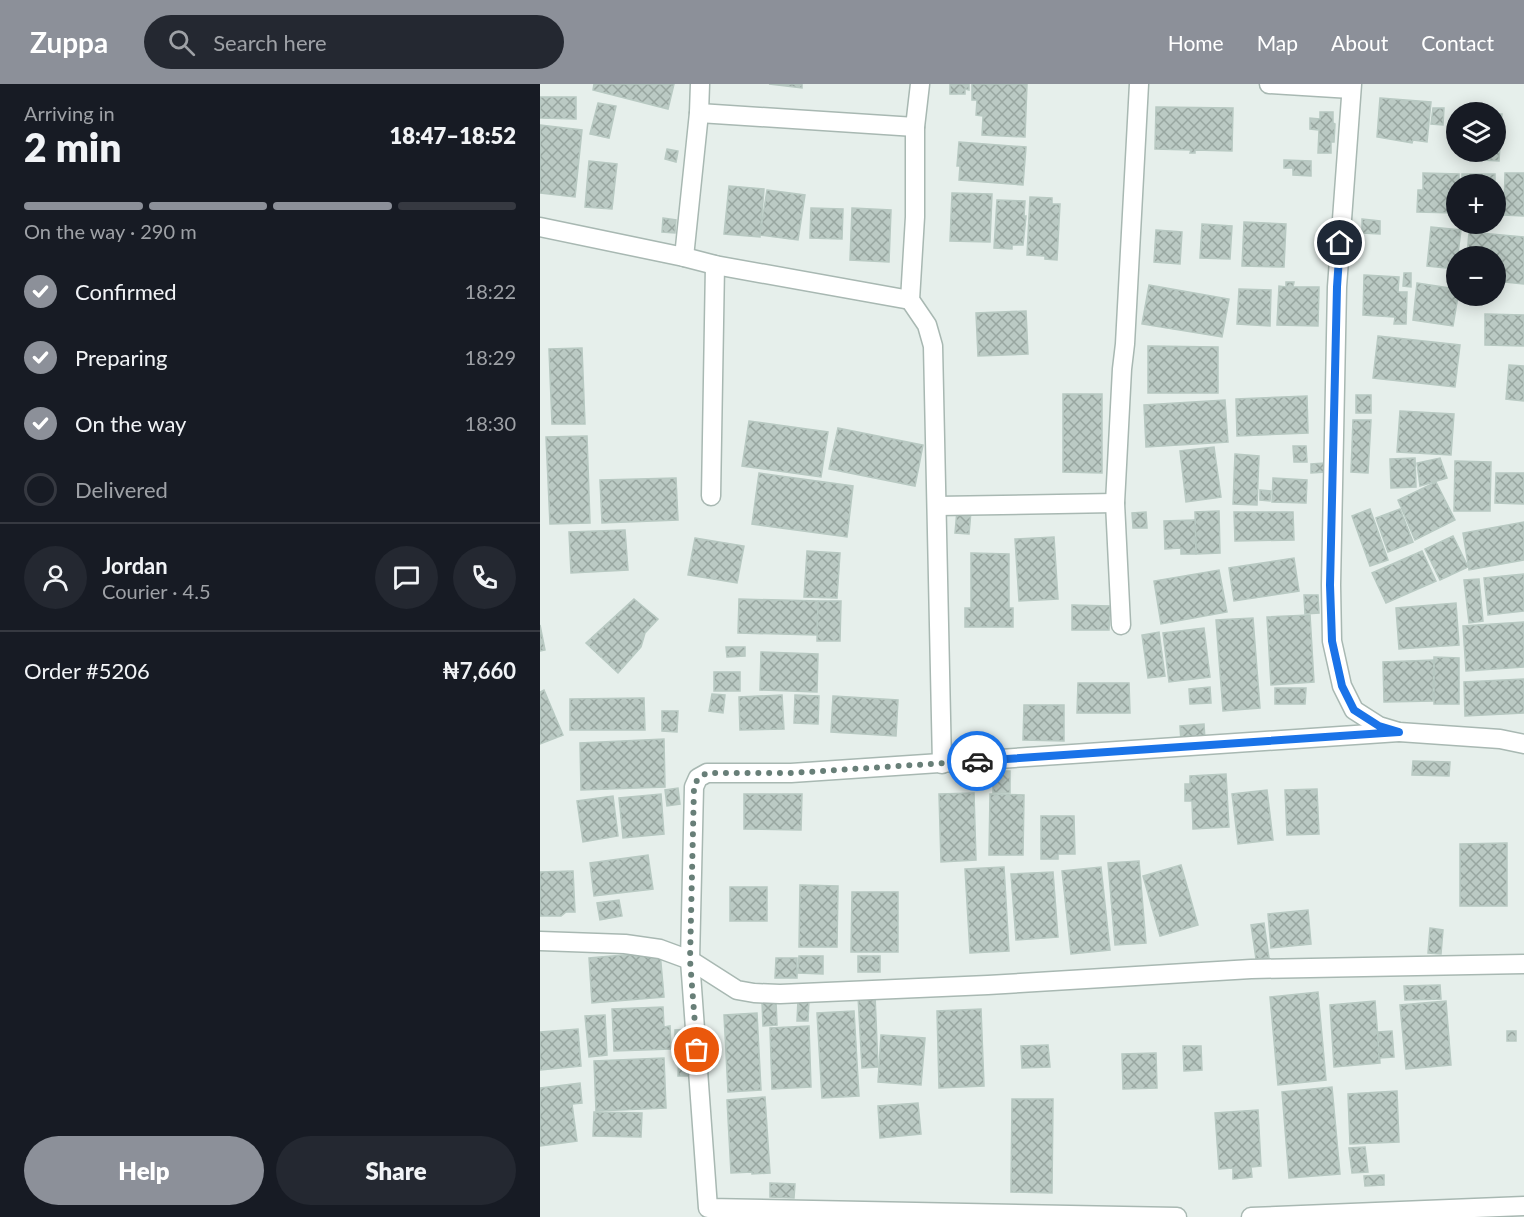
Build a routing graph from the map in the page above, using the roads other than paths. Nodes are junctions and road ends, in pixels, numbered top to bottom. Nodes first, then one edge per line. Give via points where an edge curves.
1 (700, 84) edge
2 (920, 84) edge
3 (1139, 84) edge
4 (1269, 84) edge
5 (1351, 86) edge
6 (699, 113) junction
7 (915, 127) junction
8 (540, 227) edge
9 (684, 257) junction
10 (715, 265) junction
11 (910, 300) junction
12 (711, 496) dead end
13 (1114, 503) junction
14 (937, 506) junction
15 (1121, 625) dead end
16 (1399, 732) junction
17 (1524, 744) edge
18 (942, 764) junction
19 (540, 941) edge
20 (690, 960) junction
21 (1524, 964) edge
22 (1524, 1206) edge
23 (859, 1214) edge
24 (1177, 1217) edge
25 (1251, 1217) edge

1 - 6 street
2 - 7 street
3 - 13 street
4 - 5 street
5 - 16 street via 1337,287 1332,641 1342,686 1354,710 1379,726
6 - 7 street
6 - 9 street
7 - 11 street
8 - 9 street
9 - 10 street
10 - 11 street
10 - 12 street
11 - 14 street via 927,325 933,346
13 - 14 street
13 - 15 street
14 - 18 street
16 - 17 street
16 - 18 street
18 - 20 street via 791,773 707,773 698,778 694,787
19 - 20 street via 625,944
20 - 21 street via 737,990 780,994 988,986 1251,969
20 - 23 street via 708,1208
22 - 25 street
23 - 24 street

